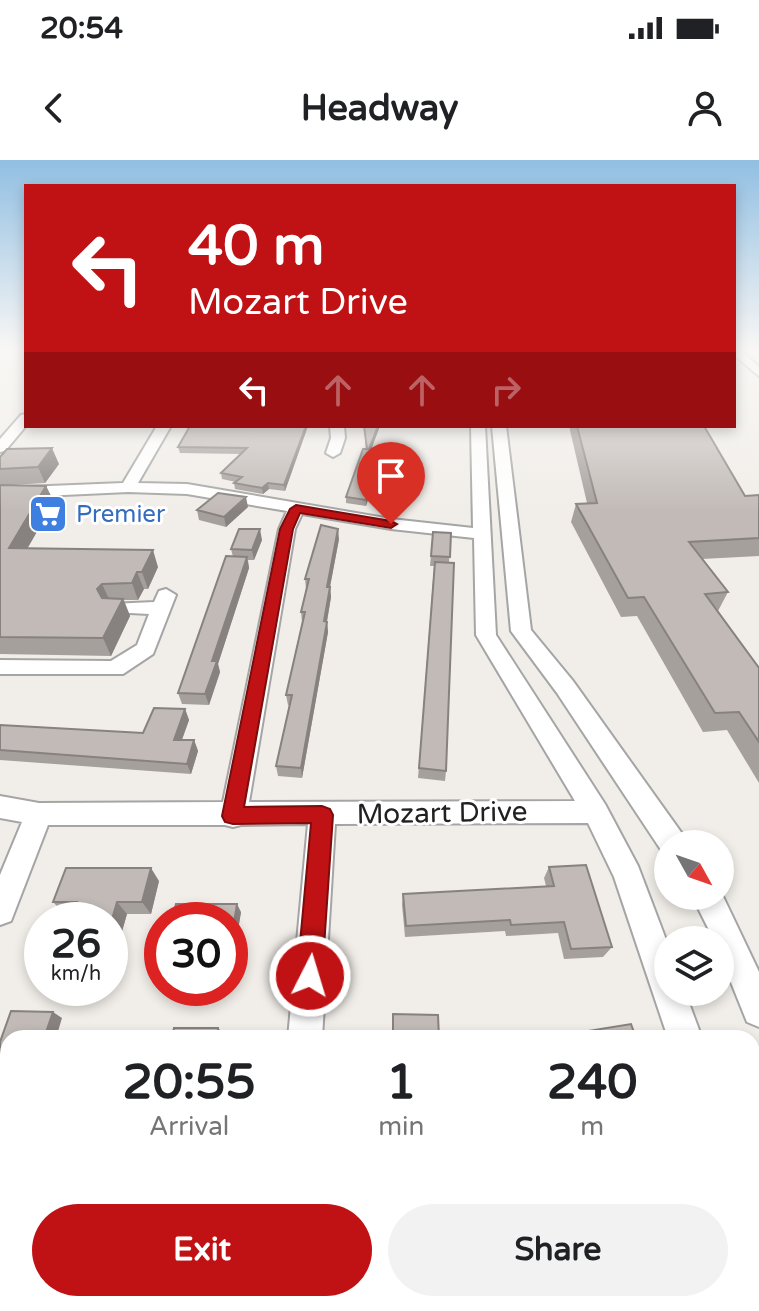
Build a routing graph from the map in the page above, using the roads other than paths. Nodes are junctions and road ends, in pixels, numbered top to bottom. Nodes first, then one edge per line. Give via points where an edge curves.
1 (24, 420) edge
2 (163, 428) edge
3 (337, 428) edge
4 (478, 428) edge
5 (499, 428) edge
6 (0, 448) edge
7 (333, 453) dead end
8 (128, 487) junction
9 (0, 493) edge
10 (296, 509) junction
11 (482, 534) junction
12 (117, 608) edge
13 (0, 667) edge
14 (0, 807) edge
15 (596, 812) junction
16 (39, 814) junction
17 (322, 815) junction
18 (233, 816) junction
19 (663, 830) edge
20 (715, 910) edge
21 (0, 911) edge
22 (654, 950) edge
23 (673, 1006) edge
24 (759, 1010) edge
25 (306, 1030) edge
26 (682, 1030) edge

1 - 6 street
2 - 8 street
3 - 7 street
4 - 11 street
5 - 19 street via 521,631
8 - 9 street
8 - 10 street via 187,489
10 - 11 street
10 - 18 street via 287,529
11 - 15 street via 486,635
12 - 13 street via 163,602 146,649 115,669
14 - 16 street, Mozart Drive
15 - 17 street, Mozart Drive
15 - 22 street via 628,875
16 - 18 street, Mozart Drive
16 - 21 street
17 - 18 street, Mozart Drive
17 - 25 street
20 - 24 street
23 - 26 street

